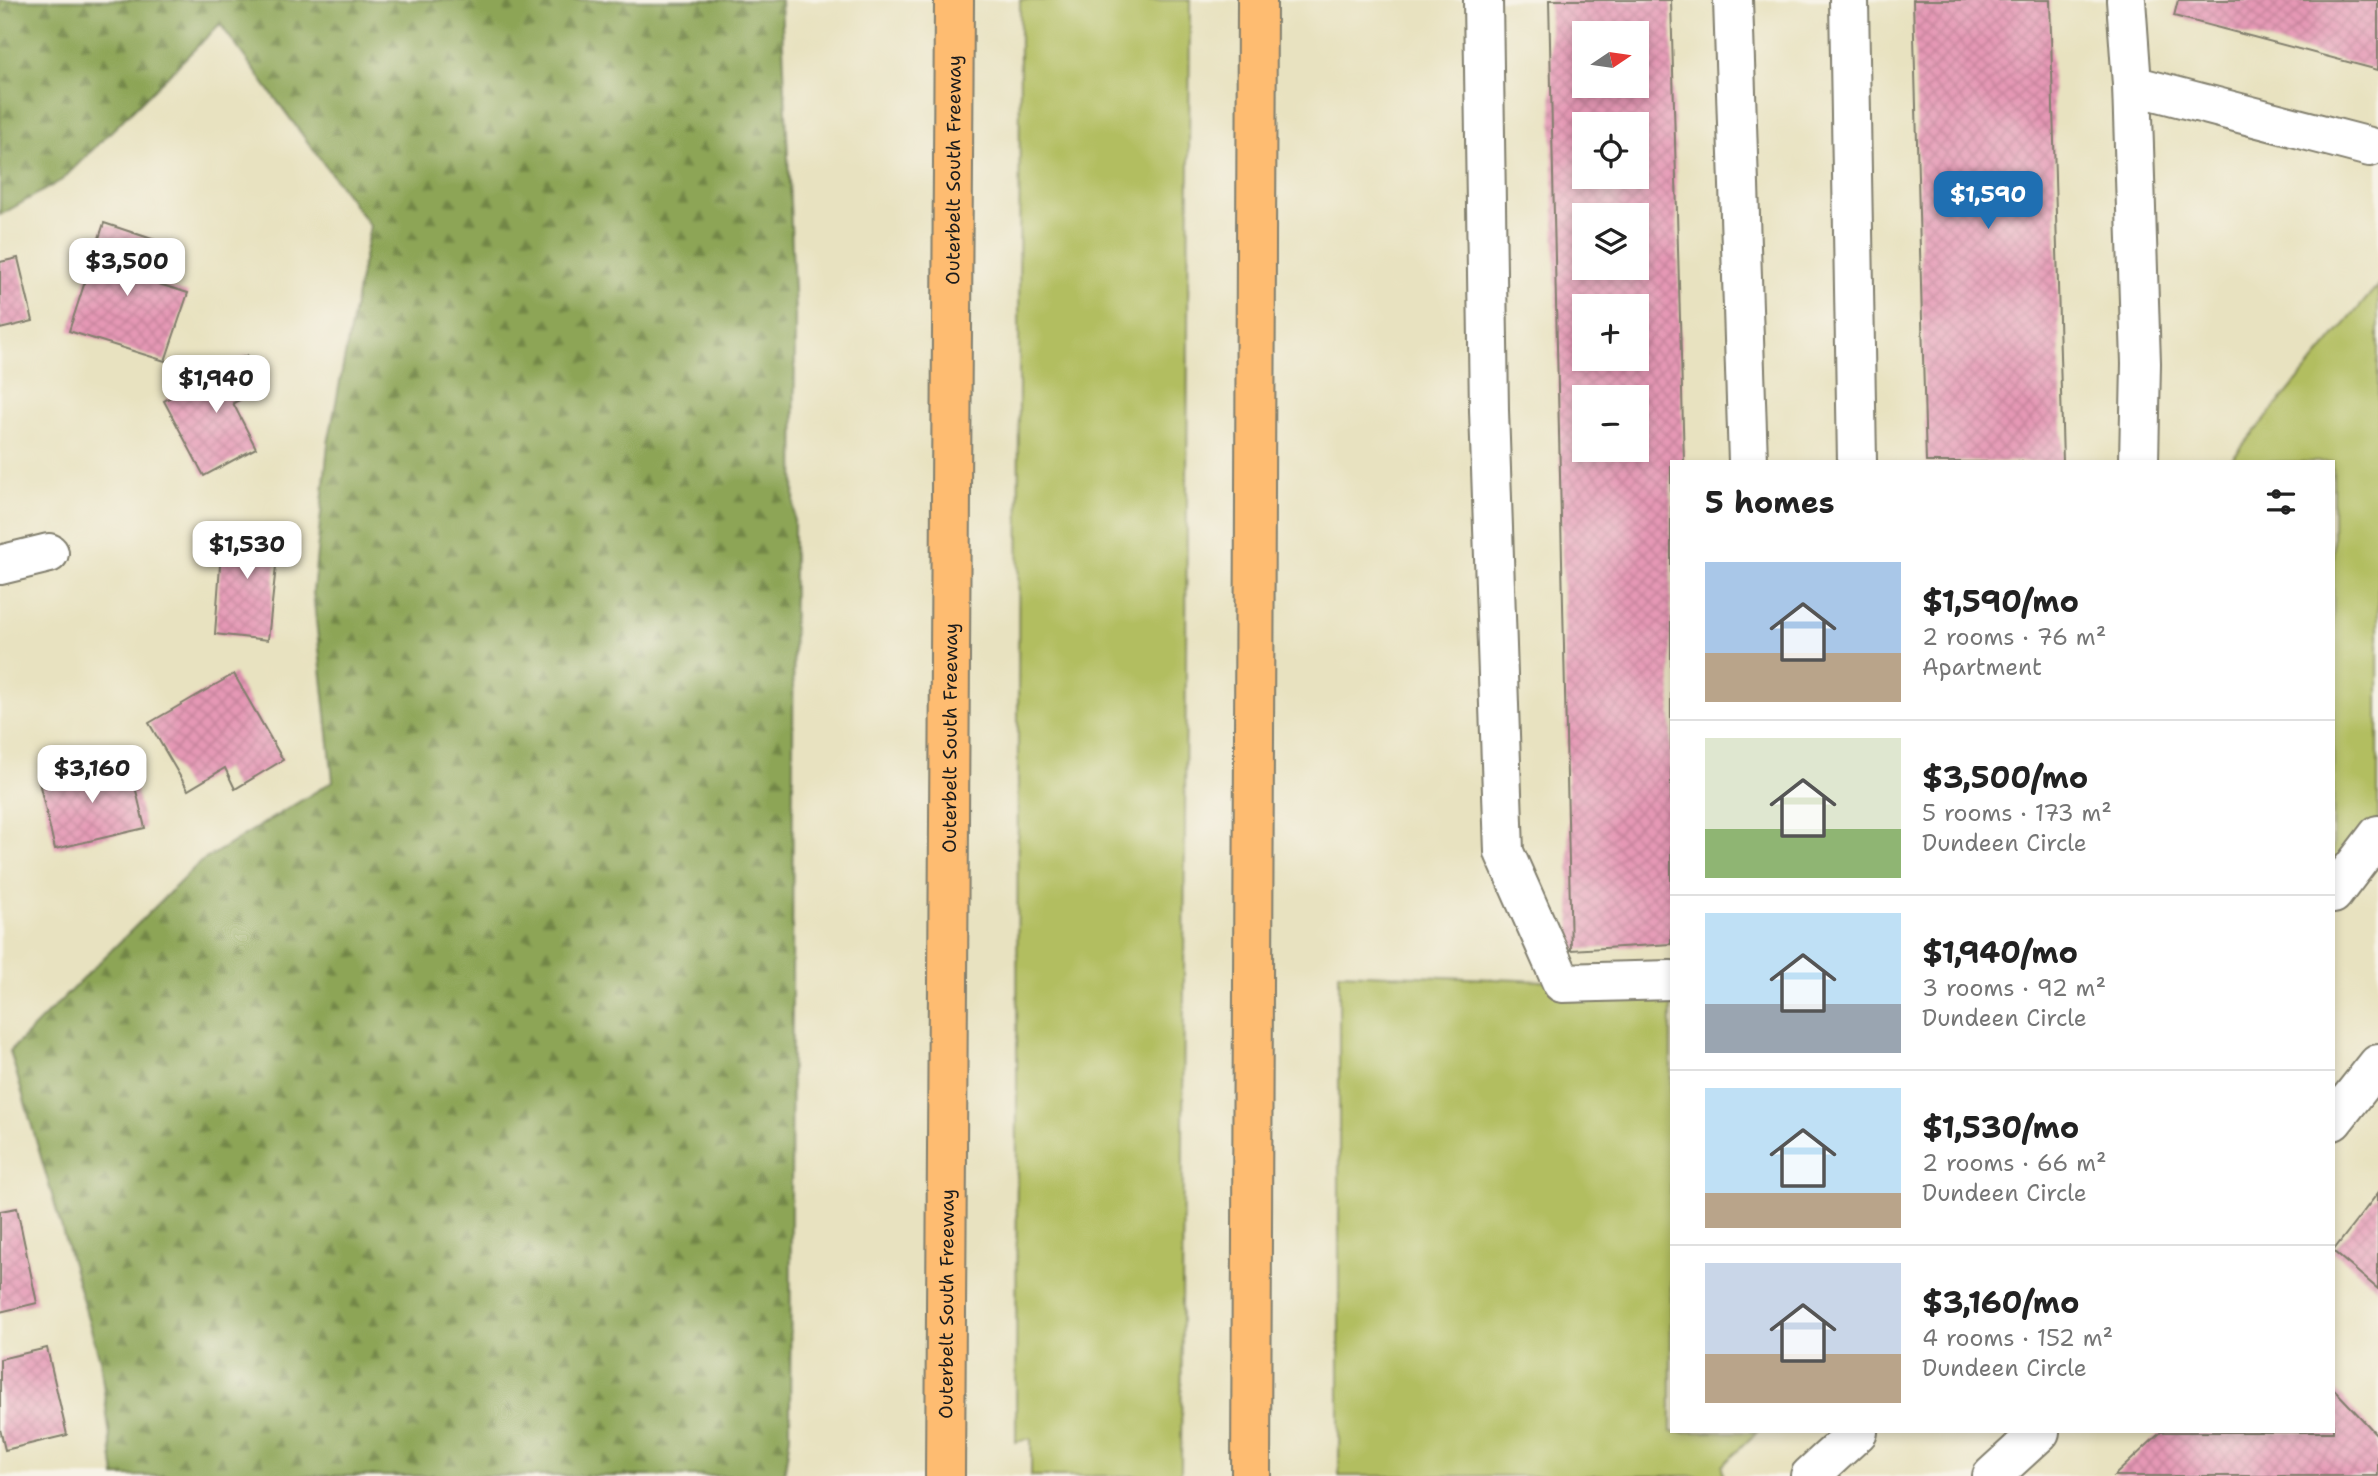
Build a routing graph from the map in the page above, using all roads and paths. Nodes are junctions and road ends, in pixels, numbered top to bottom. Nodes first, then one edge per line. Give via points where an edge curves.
1 (954, 0) edge
2 (1257, 0) edge
3 (1483, 0) edge
4 (1734, 0) edge
5 (1849, 0) edge
6 (2126, 0) edge
7 (2133, 85) junction
8 (2370, 147) dead end
9 (1748, 460) edge
10 (1857, 460) edge
11 (2139, 460) edge
12 (49, 554) dead end
13 (0, 565) edge
14 (2378, 835) edge
15 (2335, 891) edge
16 (1670, 980) edge
17 (2378, 1065) edge
18 (2335, 1119) edge
19 (1857, 1433) edge
20 (2039, 1433) edge
21 (945, 1476) edge
22 (1251, 1476) edge
23 (1810, 1476) edge
24 (1992, 1476) edge

1 - 21 highway, Outerbelt South Freeway
2 - 22 highway
3 - 16 street via 1489,410 1504,852 1562,983
4 - 9 street
5 - 10 street
6 - 7 street
7 - 8 street
7 - 11 street via 2141,363
12 - 13 street
14 - 15 street
17 - 18 street
19 - 23 street
20 - 24 street

